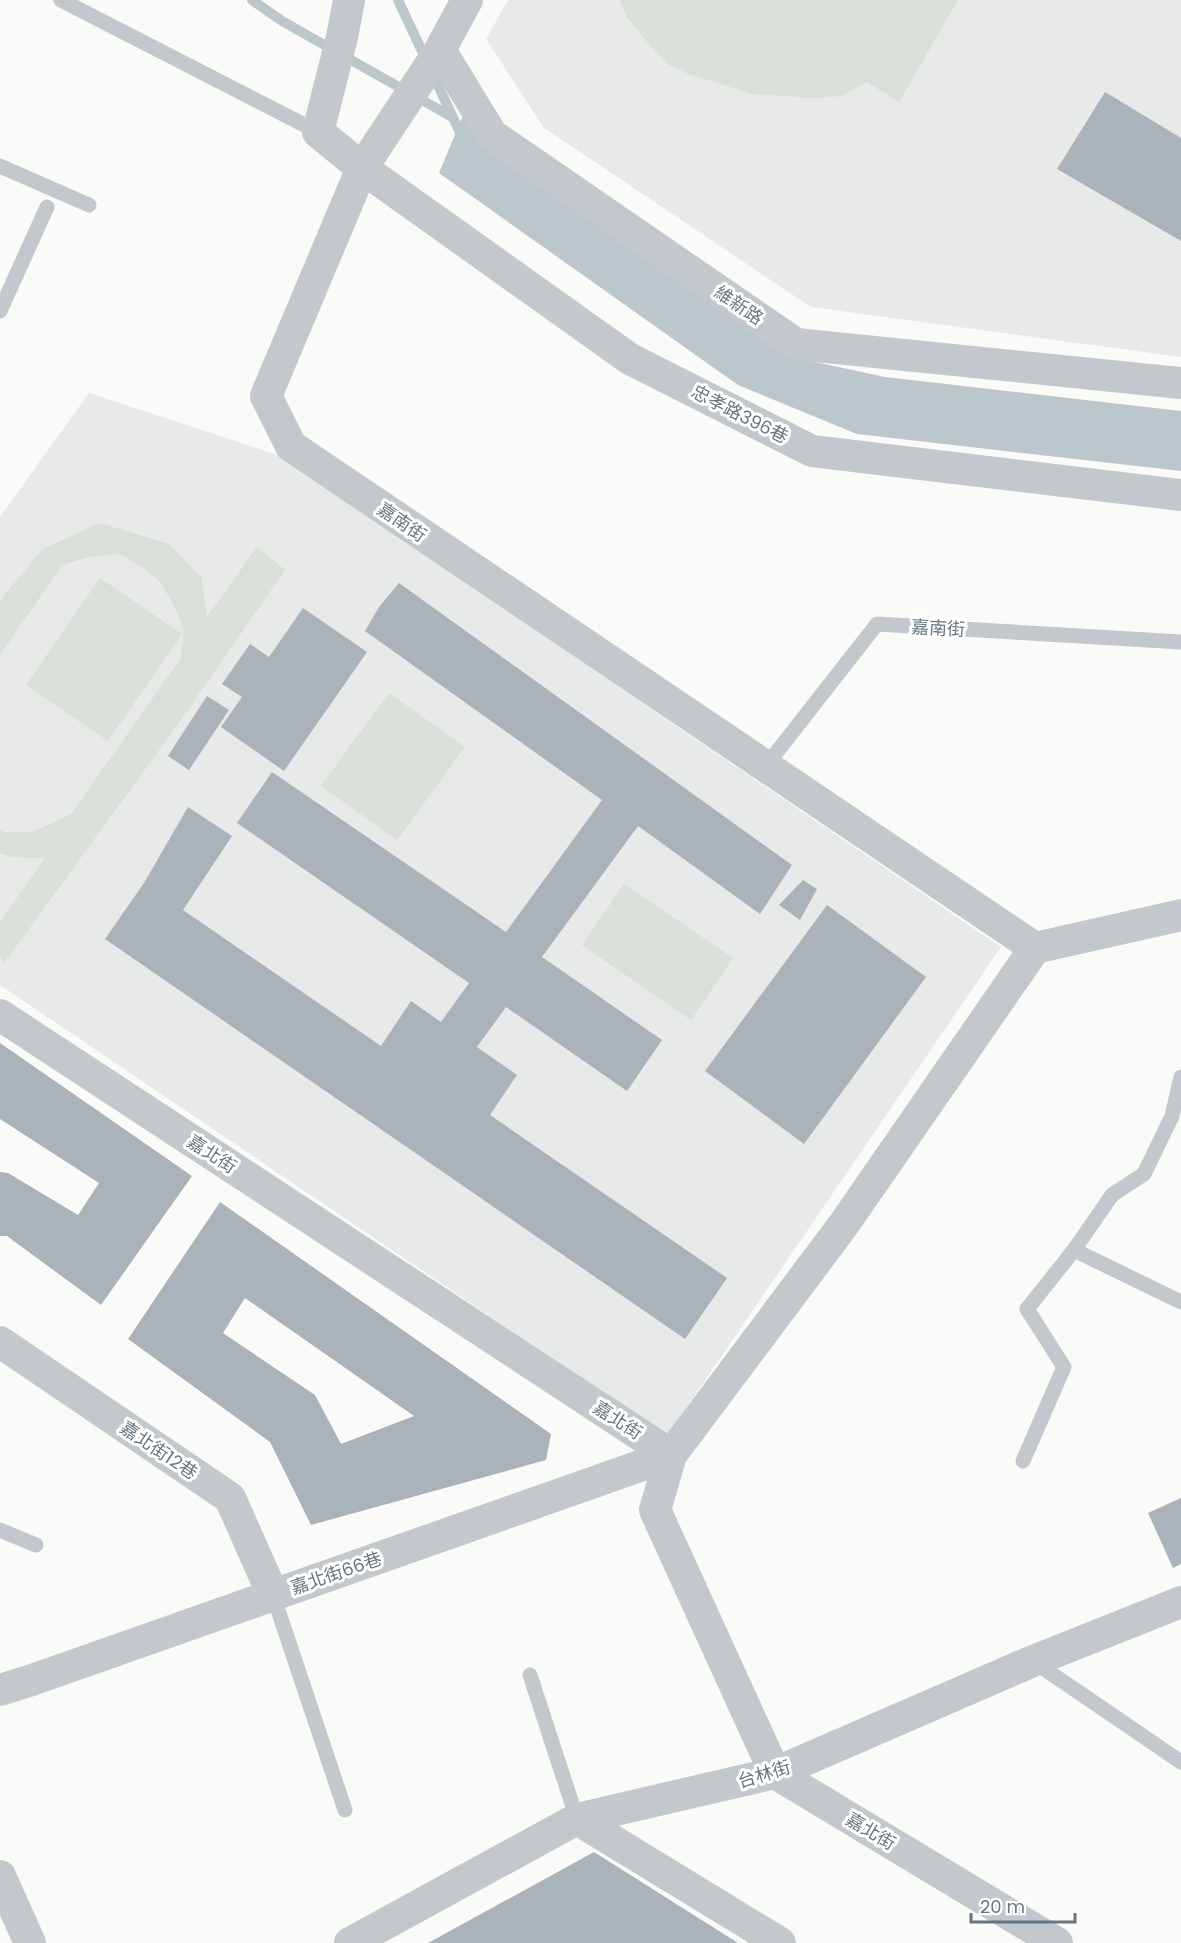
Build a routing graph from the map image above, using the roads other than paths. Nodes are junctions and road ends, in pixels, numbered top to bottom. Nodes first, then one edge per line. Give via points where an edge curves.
1 (61, 0) edge
2 (349, 0) edge
3 (467, 0) edge
4 (440, 50) junction
5 (318, 132) junction
6 (0, 166) edge
7 (362, 168) junction
8 (89, 205) dead end
9 (47, 207) dead end
10 (0, 311) edge
11 (1181, 383) edge
12 (1181, 495) edge
13 (1181, 642) edge
14 (765, 767) junction
15 (1181, 915) edge
16 (1035, 948) junction
17 (0, 1015) edge
18 (1181, 1077) edge
19 (1074, 1250) junction
20 (1181, 1302) edge
21 (0, 1342) edge
22 (671, 1455) junction
23 (1023, 1461) dead end
24 (0, 1530) edge
25 (36, 1545) dead end
26 (273, 1595) junction
27 (1181, 1602) edge
28 (1033, 1661) junction
29 (530, 1676) dead end
30 (0, 1690) edge
31 (1181, 1762) edge
32 (776, 1773) junction
33 (345, 1810) dead end
34 (577, 1819) junction
35 (0, 1876) edge
36 (30, 1943) edge
37 (350, 1943) edge
38 (780, 1943) edge
39 (1057, 1943) edge

1 - 5 lane
2 - 5 street
3 - 4 street
4 - 7 street, 嘉南街
4 - 11 street, 維新路 via 492,135 796,344
5 - 7 street, 忠孝路396巷
6 - 8 lane
7 - 12 street, 忠孝路396巷 via 630,358 812,451
7 - 14 street, 嘉南街 via 266,396 291,446
9 - 10 lane
13 - 14 lane, 嘉南街 via 877,624
14 - 16 street, 嘉南街
15 - 16 street
16 - 22 street via 844,1224
17 - 22 street, 嘉北街
18 - 19 lane via 1172,1116 1144,1174 1112,1195
19 - 20 lane
19 - 23 lane via 1027,1309 1064,1367
21 - 26 street, 嘉北街12巷 via 230,1498
22 - 26 street, 嘉北街66巷
22 - 32 street via 655,1510
24 - 25 lane
26 - 30 street, 嘉北街66巷
26 - 33 lane
27 - 28 street, 台林街
28 - 31 lane
28 - 32 street, 台林街
29 - 34 lane
32 - 34 street, 台林街
32 - 39 street, 嘉北街
34 - 37 street, 台林街
34 - 38 street
35 - 36 street

